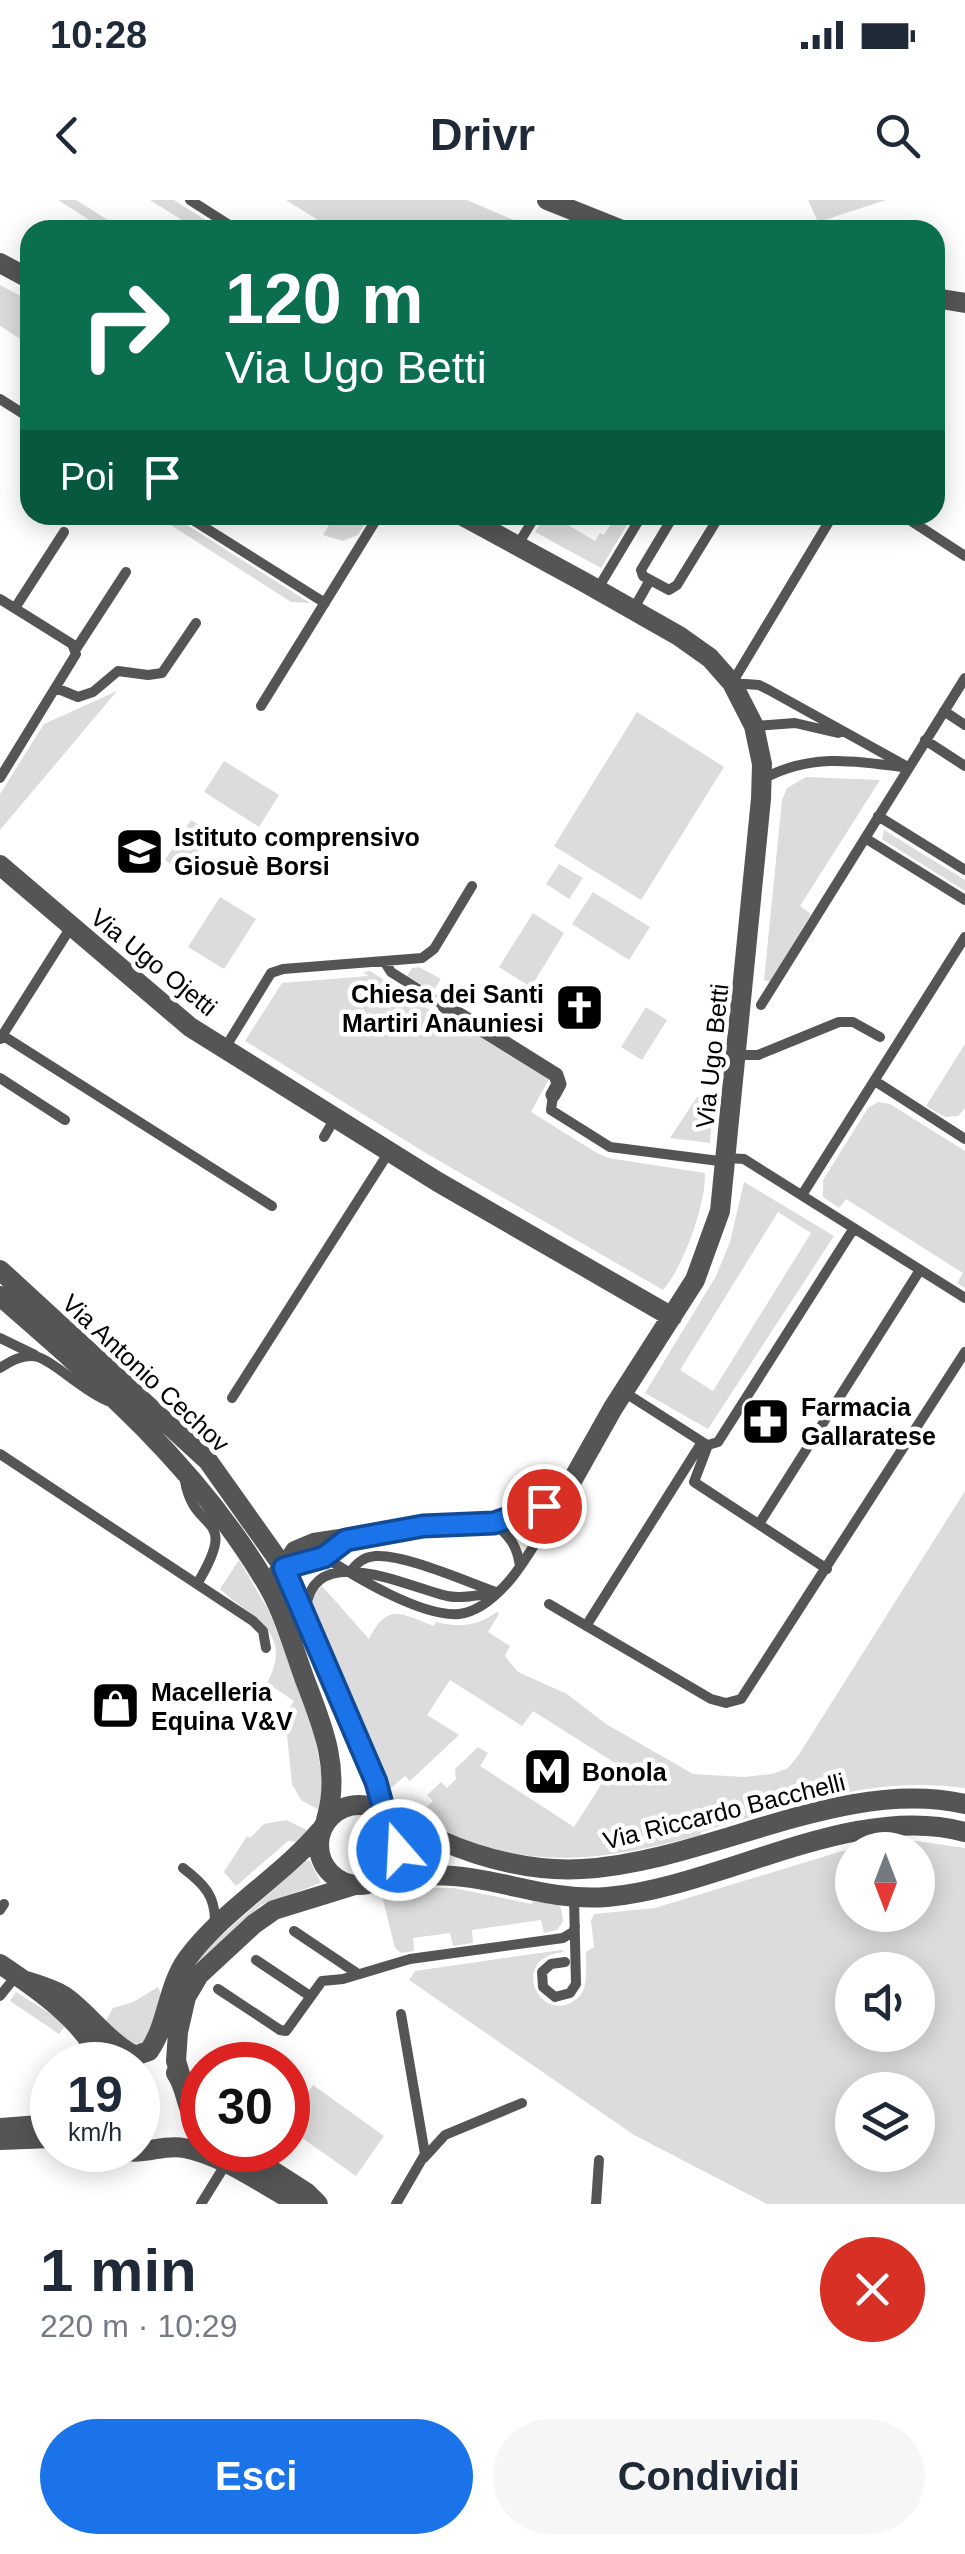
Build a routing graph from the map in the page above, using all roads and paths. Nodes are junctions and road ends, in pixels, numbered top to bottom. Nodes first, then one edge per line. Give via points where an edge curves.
1 (190, 200) edge
2 (547, 200) edge
3 (221, 220) edge
4 (597, 220) edge
5 (200, 525) edge
6 (373, 525) edge
7 (479, 525) edge
8 (530, 525) edge
9 (636, 525) edge
10 (668, 525) edge
11 (714, 525) edge
12 (828, 525) edge
13 (917, 525) edge
14 (64, 532) dead end
15 (517, 546) junction
16 (965, 556) edge
17 (126, 572) dead end
18 (650, 580) junction
19 (597, 590) junction
20 (0, 599) edge
21 (324, 603) junction
22 (15, 608) junction
23 (633, 610) junction
24 (196, 623) dead end
25 (76, 649) junction
26 (965, 678) edge
27 (732, 683) junction
28 (56, 688) junction
29 (261, 706) dead end
30 (944, 711) junction
31 (965, 724) edge
32 (754, 726) junction
33 (853, 738) junction
34 (925, 740) junction
35 (965, 766) edge
36 (908, 768) junction
37 (0, 778) edge
38 (762, 780) junction
39 (878, 816) junction
40 (865, 838) junction
41 (0, 865) edge
42 (965, 870) edge
43 (472, 886) dead end
44 (965, 900) edge
45 (70, 926) junction
46 (965, 938) edge
47 (384, 962) junction
48 (761, 1005) dead end
49 (446, 1006) joint
50 (1, 1036) edge
51 (880, 1037) dead end
52 (224, 1049) junction
53 (738, 1055) junction
54 (0, 1078) edge
55 (874, 1081) junction
56 (553, 1096) joint
57 (335, 1118) junction
58 (65, 1120) dead end
59 (324, 1137) dead end
60 (965, 1139) edge
61 (727, 1160) junction
62 (384, 1161) junction
63 (802, 1195) junction
64 (272, 1206) dead end
65 (854, 1228) junction
66 (0, 1270) edge
67 (920, 1270) junction
68 (0, 1296) edge
69 (965, 1298) edge
70 (672, 1317) junction
71 (0, 1338) edge
72 (965, 1352) edge
73 (38, 1357) junction
74 (0, 1368) edge
75 (624, 1392) junction
76 (232, 1398) dead end
77 (124, 1407) junction
78 (705, 1444) junction
79 (0, 1454) edge
80 (186, 1470) junction
81 (564, 1495) junction
82 (494, 1523) junction
83 (758, 1524) junction
84 (346, 1540) junction
85 (324, 1557) junction
86 (520, 1567) junction
87 (284, 1568) junction
88 (827, 1569) junction
89 (349, 1573) junction
90 (265, 1581) junction
91 (197, 1584) junction
92 (498, 1592) junction
93 (549, 1604) dead end
94 (308, 1624) junction
95 (586, 1626) junction
96 (266, 1648) dead end
97 (965, 1804) edge
98 (385, 1815) junction
99 (323, 1826) junction
100 (965, 1832) edge
101 (183, 1868) dead end
102 (379, 1880) junction
103 (355, 1886) junction
104 (574, 1898) junction
105 (575, 1926) junction
106 (215, 1928) junction
107 (294, 1931) dead end
108 (256, 1960) dead end
109 (565, 1962) dead end
110 (14, 1973) edge
111 (358, 1974) junction
112 (218, 1989) dead end
113 (0, 1996) edge
114 (310, 1996) junction
115 (401, 2014) dead end
116 (90, 2042) edge
117 (114, 2042) edge
118 (153, 2042) edge
119 (160, 2061) edge
120 (180, 2074) edge
121 (180, 2081) edge
122 (522, 2103) dead end
123 (30, 2126) edge
124 (0, 2128) edge
125 (180, 2129) edge
126 (30, 2139) edge
127 (0, 2140) edge
128 (160, 2147) edge
129 (424, 2159) junction
130 (599, 2160) dead end
131 (223, 2172) edge
132 (257, 2172) edge
133 (263, 2172) edge
134 (202, 2204) edge
135 (300, 2204) edge
136 (318, 2204) edge
137 (396, 2204) edge
138 (596, 2204) edge

1 - 3 lane
2 - 4 street
5 - 21 lane
6 - 21 lane
7 - 15 street, Via Ugo Betti
8 - 15 lane
9 - 19 lane
10 - 18 lane via 642,568
11 - 18 lane via 674,588
12 - 27 lane
13 - 16 lane
14 - 22 lane
15 - 19 street, Via Ugo Betti
17 - 25 lane
18 - 23 lane
19 - 23 street, Via Ugo Betti
20 - 22 lane
21 - 29 lane
22 - 25 lane
23 - 27 street, Via Ugo Betti via 696,647
24 - 28 lane via 162,673 118,671 78,697
25 - 28 lane
26 - 30 lane
27 - 32 street, Via Ugo Betti
27 - 33 lane via 770,690
28 - 37 lane
30 - 31 lane
30 - 34 lane
32 - 33 lane via 795,723
32 - 38 street, Via Ugo Betti
33 - 36 lane
34 - 35 lane
34 - 36 lane
36 - 38 lane via 812,760
36 - 39 lane
38 - 53 street, Via Ugo Betti
39 - 40 lane
39 - 42 lane
40 - 44 lane
40 - 48 lane
41 - 45 street, Via Ugo Ojetti
43 - 47 lane via 428,956
45 - 50 lane
45 - 52 street, Via Ugo Ojetti via 172,1015
46 - 55 lane
47 - 49 lane
47 - 52 lane via 276,970
49 - 56 street via 556,1075
50 - 64 lane
51 - 53 lane via 839,1022 758,1055
52 - 57 street, Via Ugo Ojetti
53 - 61 street, Via Ugo Betti
54 - 58 lane
55 - 60 lane
55 - 63 lane
56 - 61 lane via 551,1110 610,1147
57 - 59 lane
57 - 62 street, Via Ugo Ojetti
61 - 63 lane via 744,1159
61 - 70 street, Via Ugo Betti via 710,1245
62 - 70 street, Via Ugo Ojetti
62 - 76 lane
63 - 65 lane
65 - 67 lane
65 - 78 lane via 718,1442
66 - 87 street, Via Antonio Cechov via 208,1461
67 - 69 lane
67 - 83 lane
68 - 77 street, Via Antonio Cechov
70 - 75 street, Via Ugo Betti
71 - 73 lane, Via Antonio Cechov
72 - 88 lane
73 - 74 lane via 14,1358
73 - 77 lane, Via Antonio Cechov via 92,1395
75 - 78 lane
75 - 81 street, Via Ugo Betti
77 - 80 street, Via Antonio Cechov
78 - 83 lane via 694,1482
78 - 95 lane
79 - 91 lane
80 - 90 street, Via Antonio Cechov
80 - 91 lane via 188,1493 217,1540
81 - 82 street
81 - 86 lane
82 - 84 street via 423,1526
82 - 86 lane via 509,1535
83 - 88 lane
84 - 85 street
84 - 87 street via 295,1551
85 - 87 street
85 - 89 lane
86 - 92 lane
87 - 90 street
87 - 94 street, Via Antonio Cechov
88 - 95 lane via 748,1694 734,1702 710,1699
89 - 92 lane via 367,1570 451,1597
89 - 92 lane via 358,1561 393,1557
89 - 92 lane via 445,1613 462,1614
89 - 94 lane via 314,1586 306,1602
90 - 99 street, Via Antonio Cechov via 324,1732 333,1775
91 - 96 lane via 259,1626
93 - 95 lane
94 - 98 street, Via Antonio Cechov
97 - 98 street, Via Riccardo Bacchelli via 860,1802 649,1859 576,1870 490,1858
98 - 99 street via 357,1805
98 - 102 street via 399,1850
99 - 103 street via 324,1867
99 - 106 street
100 - 104 street, Via Riccardo Bacchelli via 921,1826 852,1833 684,1883
101 - 106 lane via 212,1896
102 - 103 street
102 - 104 street, Via Riccardo Bacchelli via 452,1876
103 - 120 street via 274,1910 199,1975 178,2032
104 - 105 lane
105 - 109 lane via 576,1984 570,1994 555,1997 543,1987 542,1972
105 - 111 lane via 562,1938 410,1959
106 - 118 street via 180,1970
107 - 111 lane
108 - 114 lane
110 - 113 lane
110 - 116 street
110 - 117 street via 65,1996
111 - 114 lane via 322,1981
112 - 114 lane via 282,2031
115 - 129 lane
119 - 121 street
122 - 129 lane via 445,2134
123 - 124 street
125 - 128 street
126 - 127 street
129 - 137 lane
130 - 138 lane
131 - 134 lane
132 - 135 street
133 - 136 street

